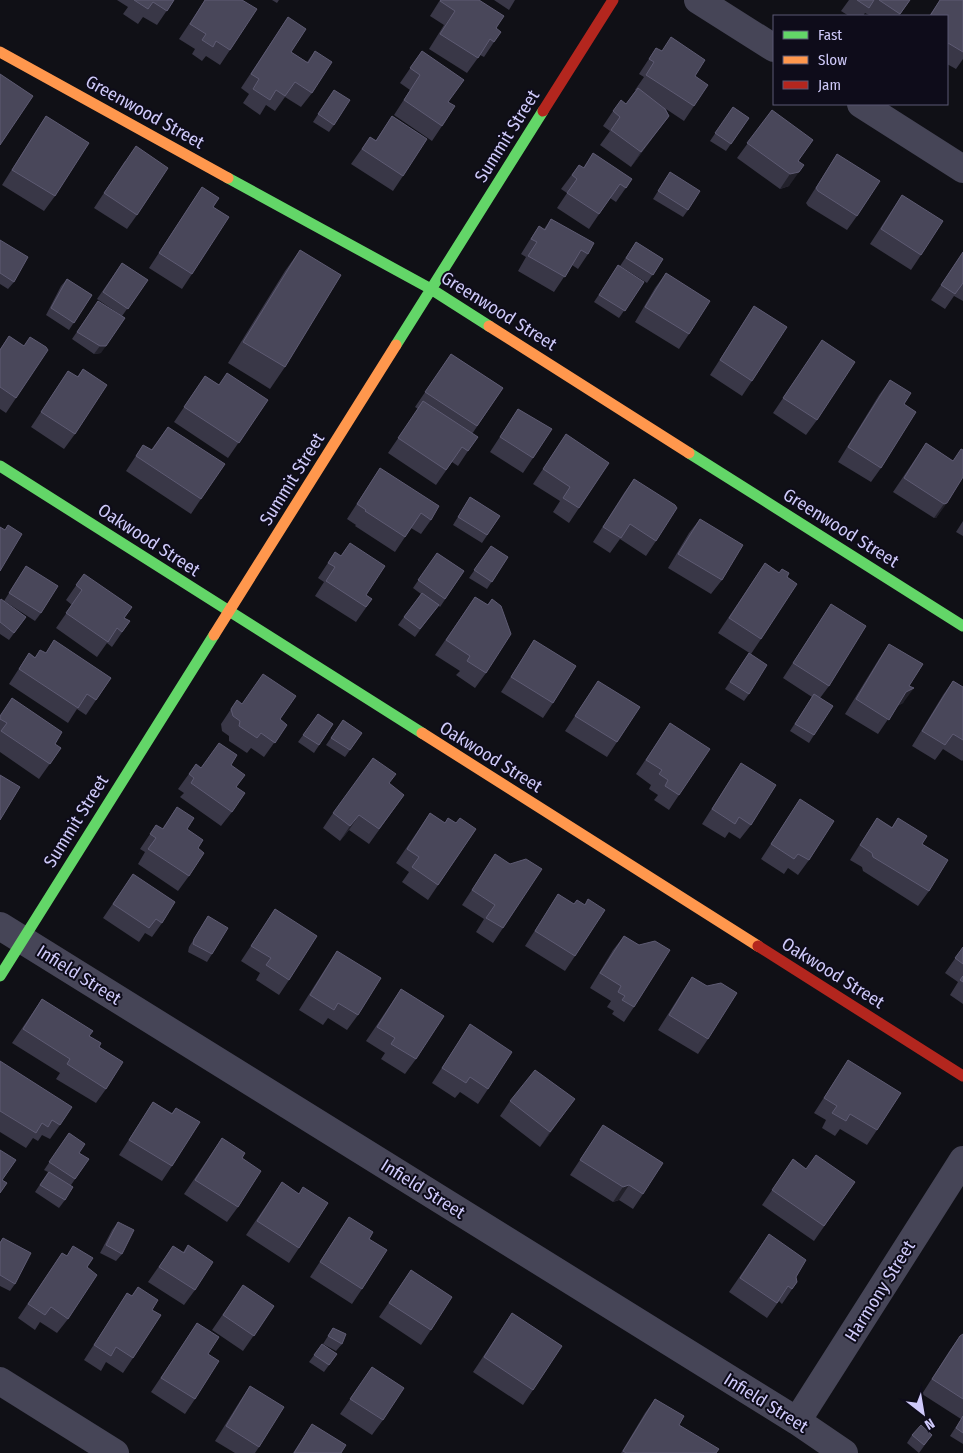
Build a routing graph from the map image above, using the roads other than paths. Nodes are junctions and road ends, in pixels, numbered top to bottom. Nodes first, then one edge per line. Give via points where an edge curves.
1 (613, 0) edge
2 (698, 0) edge
3 (773, 47) edge
4 (0, 52) edge
5 (863, 105) edge
6 (963, 169) edge
7 (431, 289) junction
8 (0, 466) edge
9 (229, 612) junction
10 (963, 626) edge
11 (11, 933) edge
12 (0, 976) edge
13 (963, 1076) edge
14 (963, 1160) edge
15 (0, 1381) edge
16 (797, 1421) junction
17 (114, 1453) edge
18 (844, 1453) edge

1 - 7 street, Summit Street
2 - 3 street
4 - 7 street, Greenwood Street
5 - 6 street
7 - 9 street, Summit Street
7 - 10 street, Greenwood Street
8 - 9 street, Oakwood Street
9 - 11 street, Summit Street
9 - 13 street, Oakwood Street
11 - 12 street, Summit Street
11 - 16 street, Infield Street
14 - 16 street, Harmony Street
15 - 17 street
16 - 18 street, Infield Street

